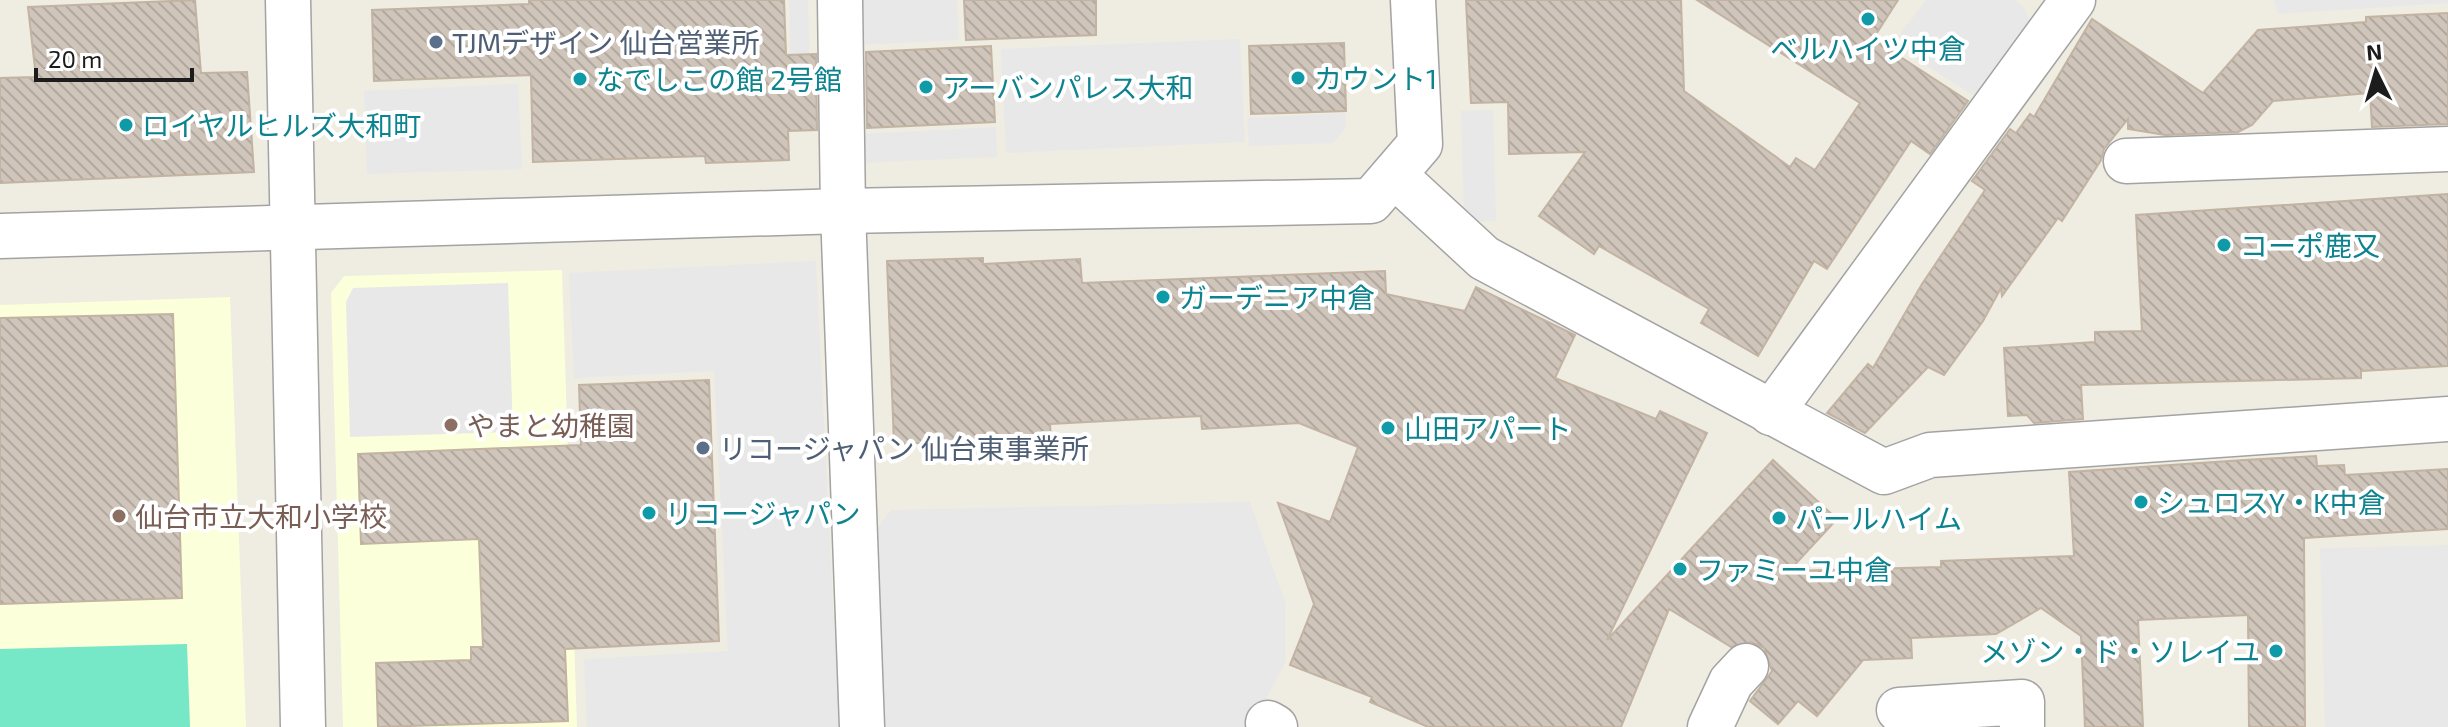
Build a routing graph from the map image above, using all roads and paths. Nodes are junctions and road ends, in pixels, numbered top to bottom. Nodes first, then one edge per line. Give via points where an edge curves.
1 (288, 0) edge
2 (840, 0) edge
3 (1413, 0) edge
4 (2073, 0) edge
5 (2448, 149) edge
6 (2126, 161) dead end
7 (1394, 175) junction
8 (843, 211) junction
9 (291, 229) junction
10 (0, 236) edge
11 (1771, 413) junction
12 (2448, 419) edge
13 (1746, 666) dead end
14 (1899, 710) dead end
15 (303, 727) edge
16 (862, 727) edge
17 (1710, 727) edge
18 (2022, 727) edge

1 - 9 street
2 - 8 street
3 - 7 street via 1420,144
4 - 11 street
5 - 6 street
7 - 8 street via 1371,201
7 - 11 street via 1484,258
8 - 9 street
8 - 16 street
9 - 10 street
9 - 15 street
11 - 12 street via 1884,472 1930,455
13 - 17 street via 1731,682
14 - 18 street via 2022,702

